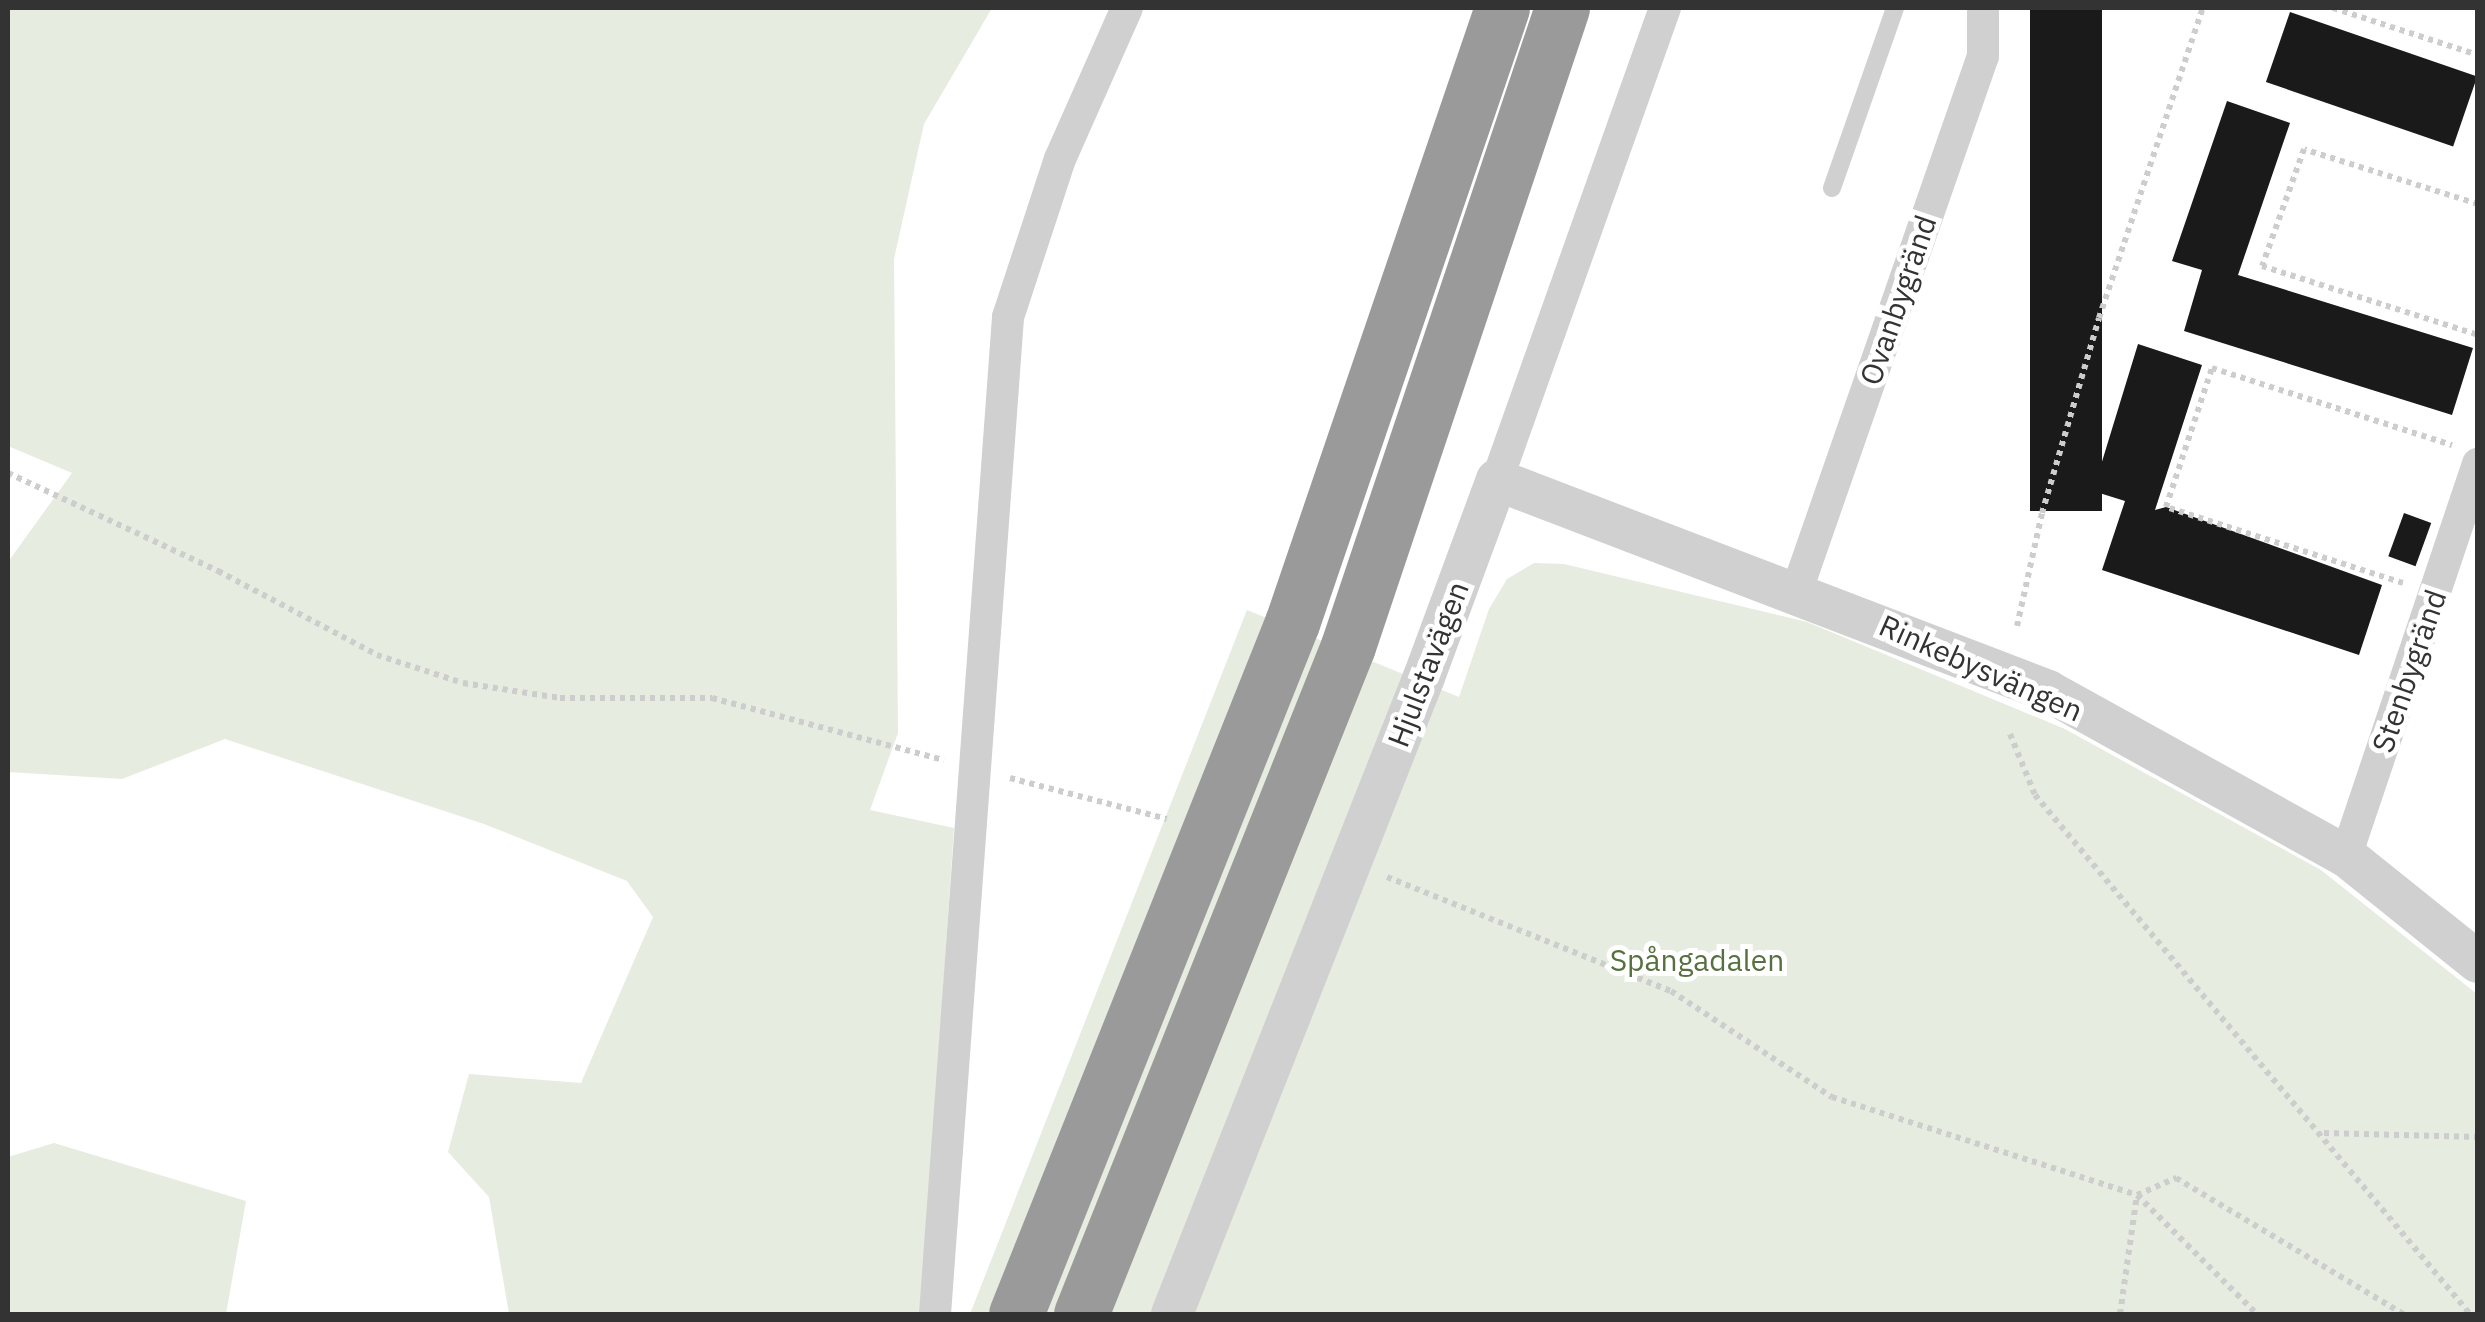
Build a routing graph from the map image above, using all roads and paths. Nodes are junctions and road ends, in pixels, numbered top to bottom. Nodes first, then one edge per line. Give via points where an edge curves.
1 (1127, 8) edge
2 (1502, 8) edge
3 (1562, 8) edge
4 (1665, 8) edge
5 (1895, 8) edge
6 (1983, 8) edge
7 (2203, 8) edge
8 (2332, 8) edge
9 (2478, 54) edge
10 (1832, 188) dead end
11 (2478, 204) edge
12 (2478, 335) edge
13 (2472, 472) edge
14 (8, 473) edge
15 (1497, 480) junction
16 (1796, 590) junction
17 (2434, 594) junction
18 (2017, 626) dead end
19 (2010, 734) dead end
20 (975, 769) junction
21 (2346, 856) junction
22 (1414, 885) dead end
23 (2478, 962) edge
24 (2323, 1134) junction
25 (2478, 1137) edge
26 (2137, 1195) junction
27 (935, 1314) edge
28 (1016, 1314) edge
29 (1081, 1314) edge
30 (1172, 1314) edge
31 (2120, 1314) edge
32 (2257, 1314) edge
33 (2403, 1314) edge
34 (2470, 1314) edge

1 - 20 street via 1060,159 1008,317
2 - 28 highway, bridge via 1292,624
3 - 29 highway, bridge via 1348,646
4 - 15 street, Hjulstavägen
5 - 10 lane
6 - 16 street, Ovanbygränd via 1983,56
7 - 18 path via 2099,318
8 - 9 path
11 - 12 path via 2304,150 2262,266
13 - 17 street, Stenbygränd
13 - 17 path via 2212,368 2166,507
14 - 20 path via 218,571 377,655 463,683 560,698 712,698
15 - 16 street, Rinkebysvängen
15 - 30 street, Hjulstavägen, bridge
16 - 21 street, Rinkebysvängen via 2048,692
17 - 21 street, Stenbygränd
19 - 24 path via 2035,795
20 - 27 street
21 - 23 street, Rinkebysvängen
22 - 26 path via 1671,991 1832,1097
24 - 25 path
24 - 34 path
26 - 31 path
26 - 32 path
26 - 33 path via 2176,1178

